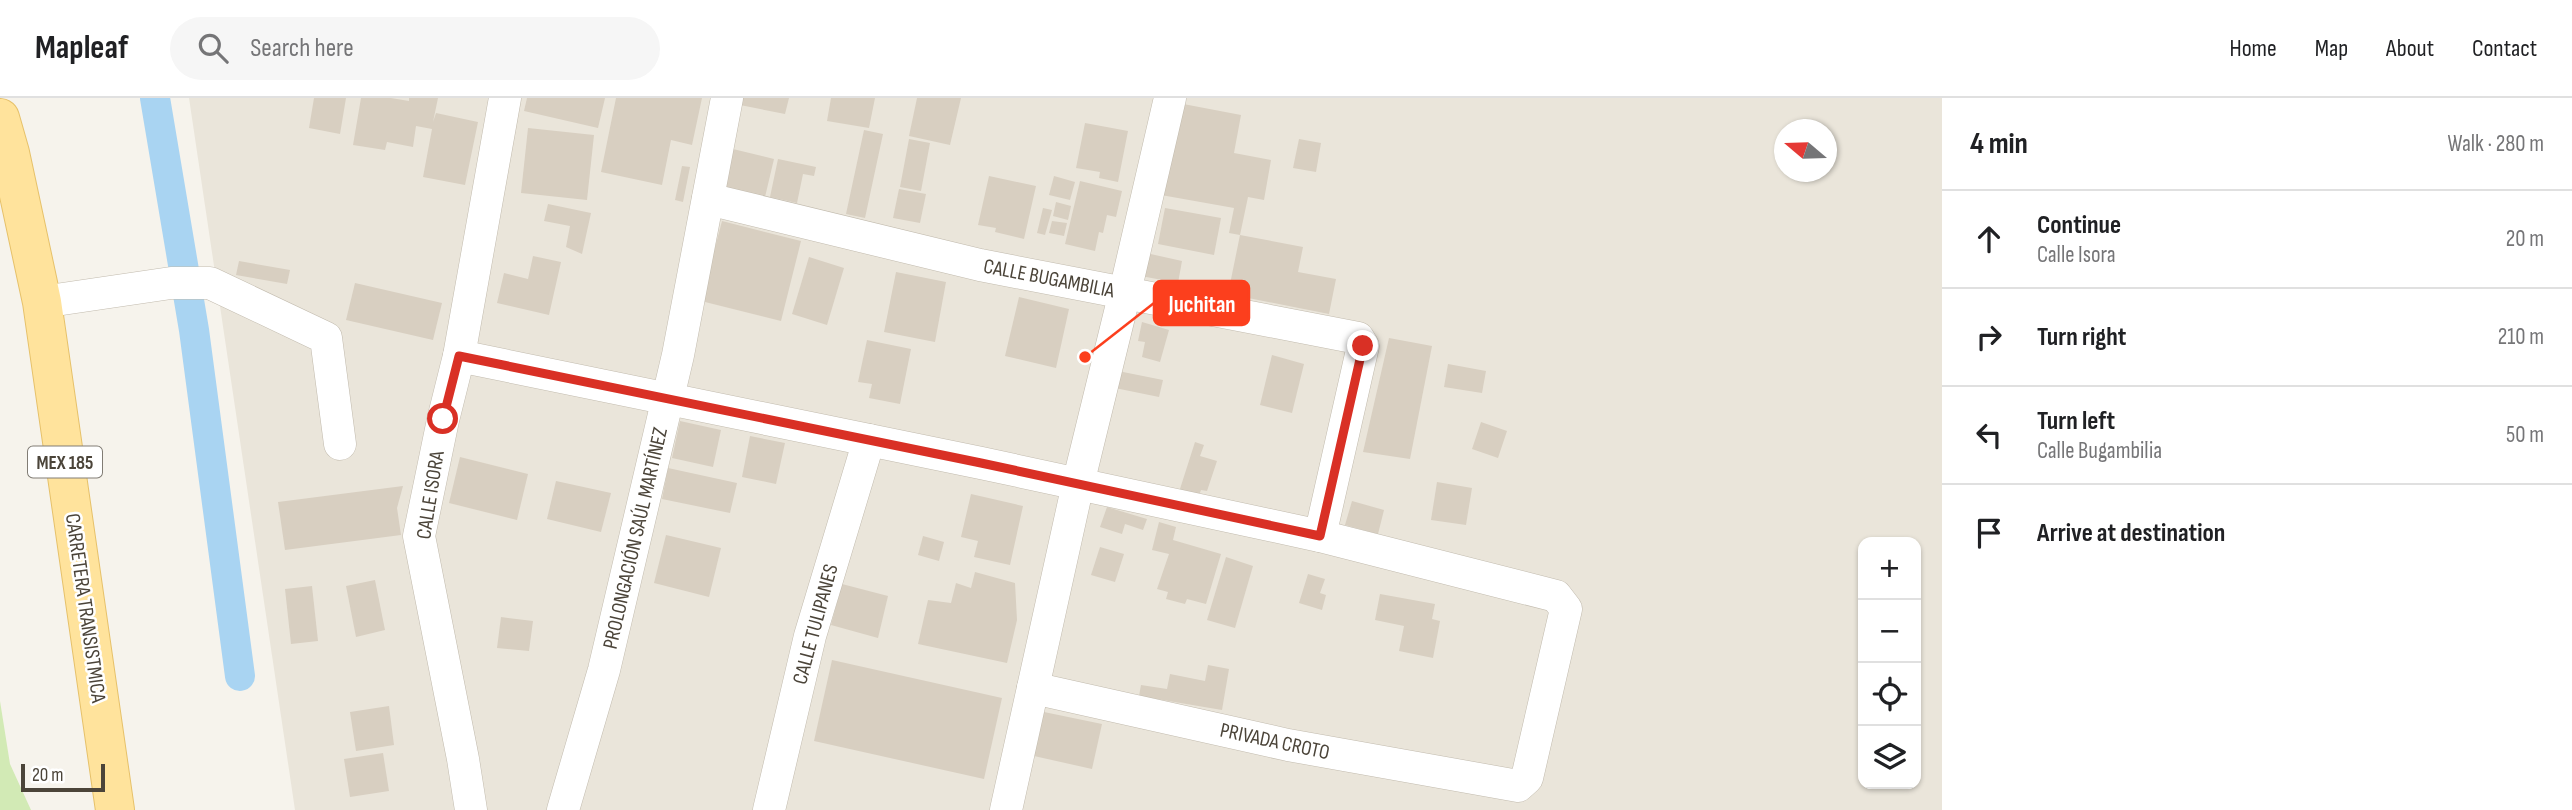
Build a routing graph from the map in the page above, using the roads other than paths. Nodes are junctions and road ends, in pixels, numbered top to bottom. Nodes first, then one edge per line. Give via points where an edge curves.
1 (505, 98) edge
2 (727, 98) edge
3 (1170, 98) edge
4 (0, 118) edge
5 (708, 199) junction
6 (1125, 292) junction
7 (42, 302) junction
8 (459, 356) junction
9 (667, 400) junction
10 (869, 440) junction
11 (340, 444) dead end
12 (1077, 484) junction
13 (1320, 536) junction
14 (1033, 688) junction
15 (115, 810) edge
16 (471, 810) edge
17 (563, 810) edge
18 (769, 810) edge
19 (1006, 810) edge

1 - 8 street, CALLE ISORA
2 - 5 street, PROLONGACIÓN SAÚL MARTÍNEZ
3 - 6 street
4 - 7 main road, CARRETERA TRANSISTMICA / MEX 185
5 - 6 street, CALLE BUGAMBILIA via 981,265
5 - 9 street, PROLONGACIÓN SAÚL MARTÍNEZ
6 - 12 street
6 - 13 street, CALLE BUGAMBILIA via 1358,338 1363,346
7 - 11 street via 171,283 210,283 326,338
7 - 15 main road, CARRETERA TRANSISTMICA / MEX 185
8 - 9 street
8 - 16 street, CALLE ISORA via 419,536
9 - 10 street
9 - 17 street, PROLONGACIÓN SAÚL MARTÍNEZ via 604,670
10 - 12 street
10 - 18 street, CALLE TULIPANES via 810,636
12 - 13 street
12 - 14 street
13 - 14 street, PRIVADA CROTO via 1556,596 1566,609 1527,778 1518,786 1288,745
14 - 19 street

